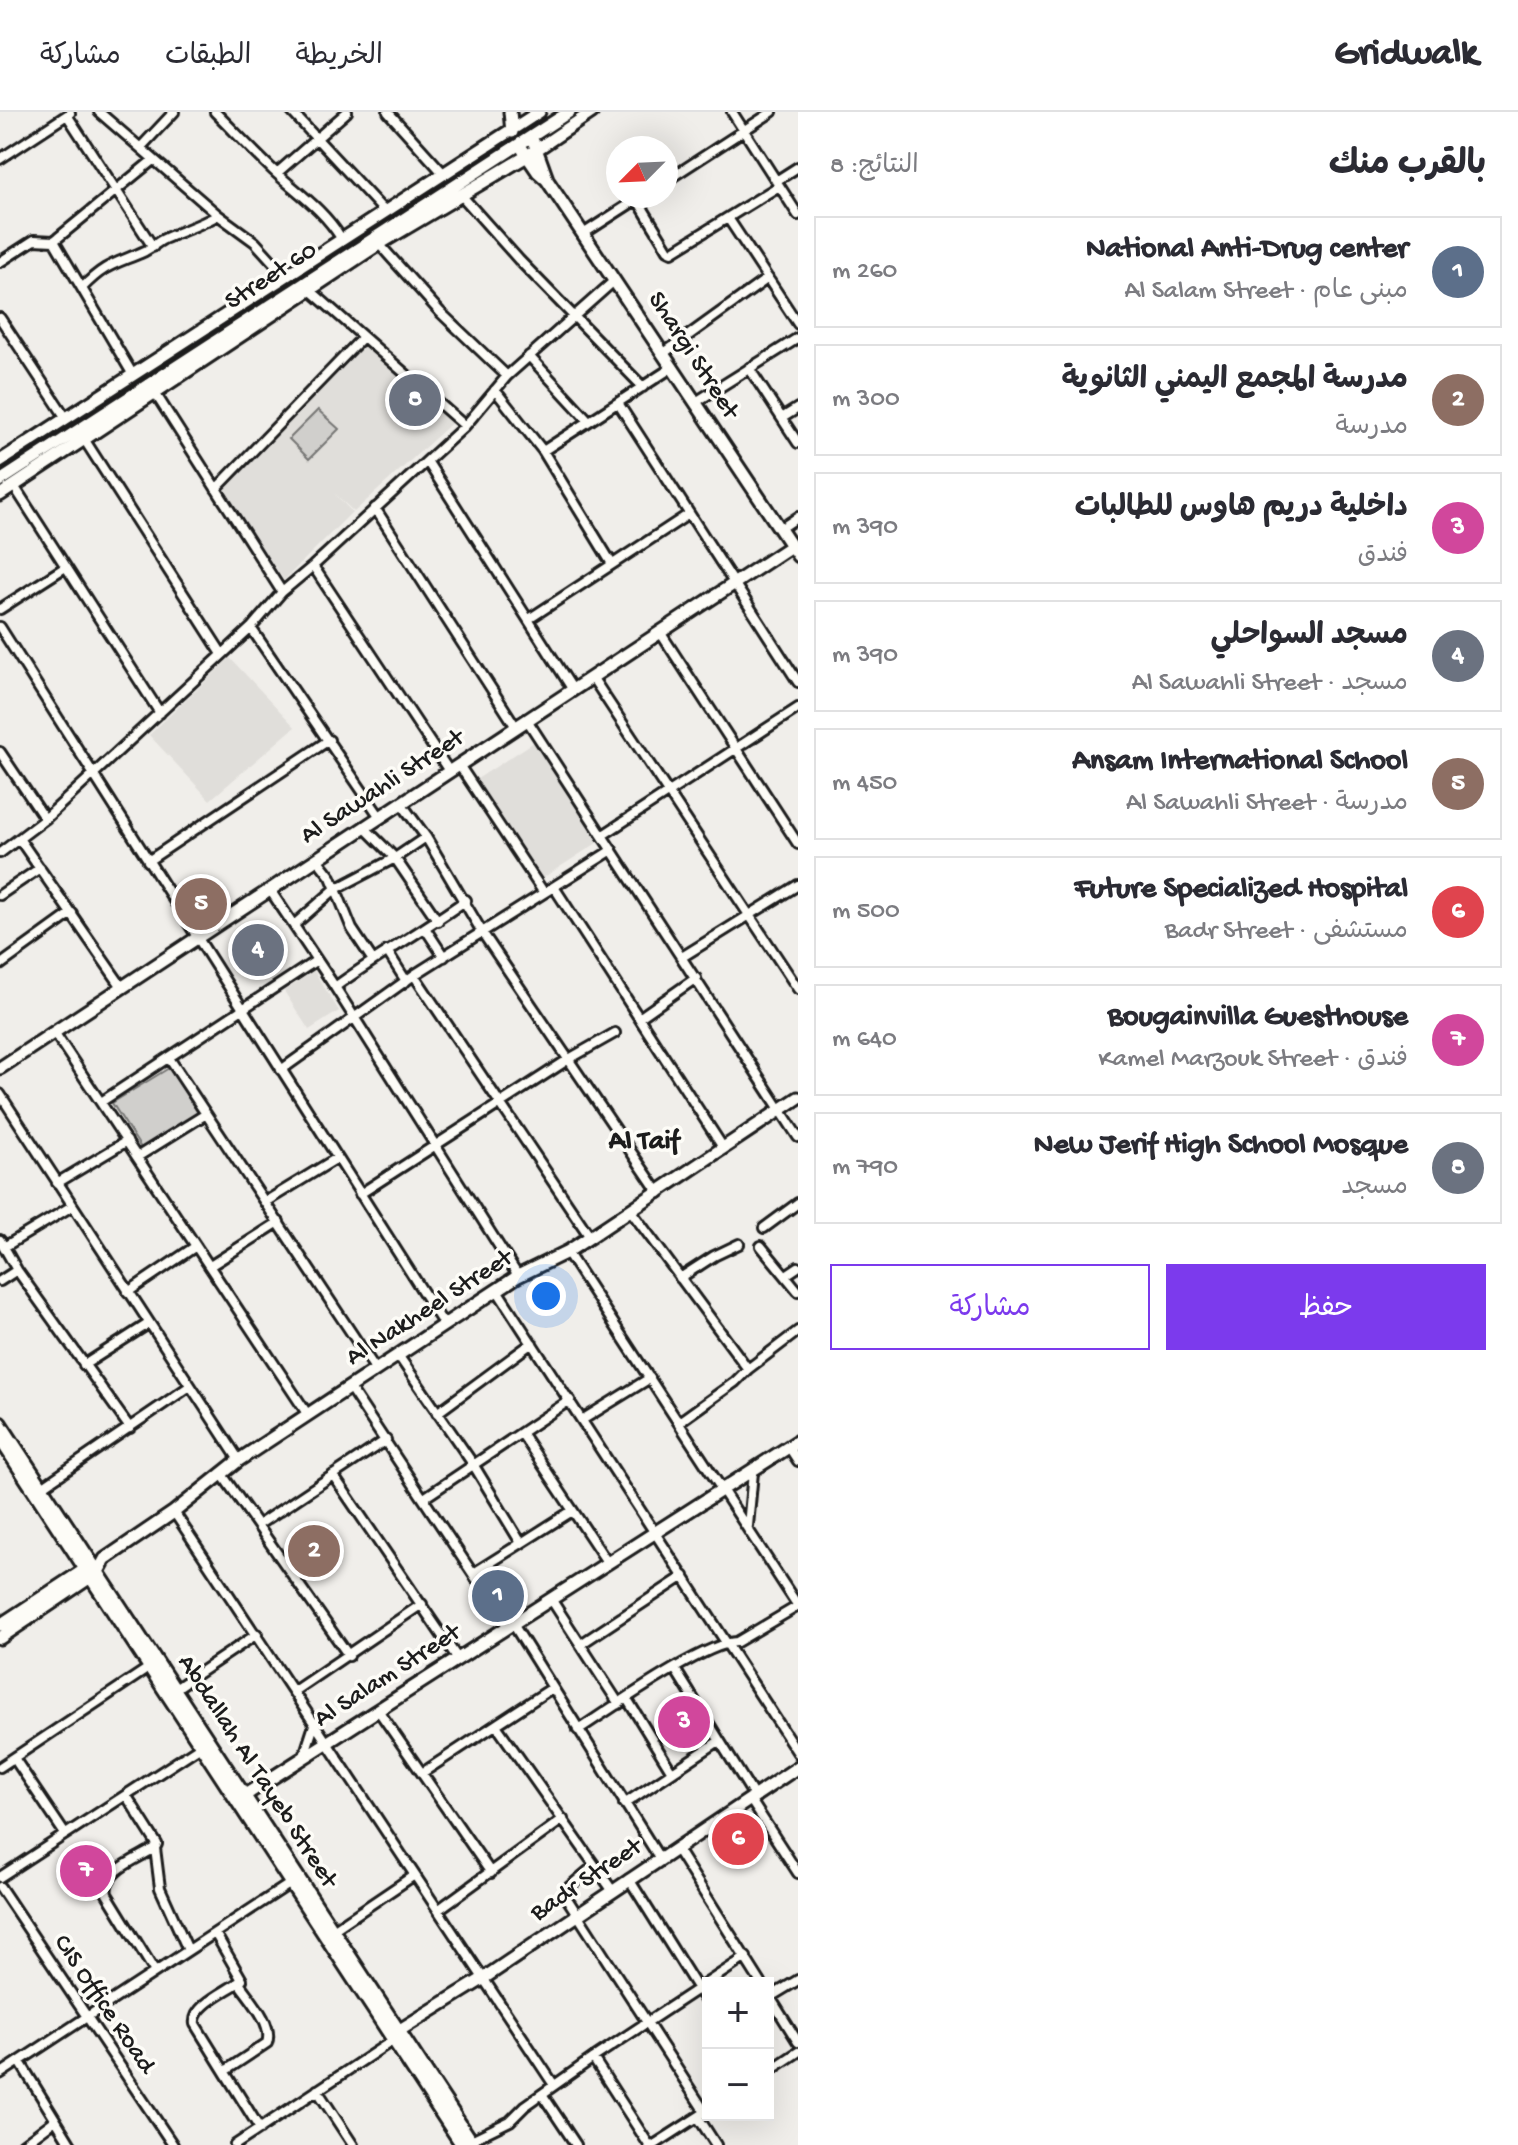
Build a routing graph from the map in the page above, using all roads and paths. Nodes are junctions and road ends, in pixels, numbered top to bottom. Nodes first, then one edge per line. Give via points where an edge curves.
1 (99, 112) edge
2 (174, 112) edge
3 (215, 112) edge
4 (292, 112) edge
5 (347, 112) edge
6 (388, 112) edge
7 (512, 112) edge
8 (539, 112) edge
9 (569, 112) edge
10 (592, 112) edge
11 (732, 112) edge
12 (772, 112) edge
13 (69, 114) edge
14 (522, 123) junction
15 (744, 130) junction
16 (511, 131) junction
17 (316, 139) junction
18 (551, 139) junction
19 (519, 145) junction
20 (141, 147) junction
21 (532, 147) junction
22 (0, 159) edge
23 (153, 160) junction
24 (507, 167) junction
25 (798, 167) edge
26 (277, 173) junction
27 (543, 173) junction
28 (678, 173) edge
29 (444, 174) junction
30 (777, 184) junction
31 (116, 190) junction
32 (461, 195) junction
33 (624, 208) edge
34 (646, 208) edge
35 (385, 212) junction
36 (218, 215) junction
37 (798, 215) edge
38 (728, 218) junction
39 (583, 234) junction
40 (341, 238) junction
41 (54, 241) junction
42 (379, 244) junction
43 (153, 247) junction
44 (0, 262) edge
45 (285, 275) junction
46 (768, 278) junction
47 (615, 280) junction
48 (82, 288) junction
49 (310, 290) junction
50 (574, 315) junction
51 (0, 318) edge
52 (798, 324) edge
53 (362, 338) junction
54 (798, 338) edge
55 (664, 353) junction
56 (529, 356) junction
57 (673, 367) junction
58 (749, 368) junction
59 (133, 375) junction
60 (507, 376) junction
61 (643, 387) junction
62 (495, 390) junction
63 (155, 393) junction
64 (696, 402) junction
65 (618, 403) junction
66 (798, 408) edge
67 (66, 418) junction
68 (782, 418) junction
69 (589, 421) junction
70 (465, 426) junction
71 (84, 439) junction
72 (798, 443) edge
73 (543, 451) junction
74 (0, 461) edge
75 (427, 461) junction
76 (0, 481) edge
77 (14, 486) junction
78 (216, 489) junction
79 (0, 495) edge
80 (375, 508) junction
81 (689, 514) junction
82 (798, 517) edge
83 (780, 529) junction
84 (791, 546) junction
85 (798, 556) edge
86 (612, 564) junction
87 (313, 566) junction
88 (64, 568) junction
89 (733, 584) junction
90 (282, 592) junction
91 (0, 609) edge
92 (529, 619) junction
93 (0, 627) edge
94 (251, 628) junction
95 (660, 632) junction
96 (222, 654) junction
97 (592, 677) junction
98 (798, 682) edge
99 (573, 690) junction
100 (798, 708) edge
101 (160, 713) junction
102 (527, 720) junction
103 (516, 727) junction
104 (329, 740) junction
105 (736, 748) junction
106 (0, 752) edge
107 (454, 768) junction
108 (92, 773) junction
109 (669, 792) junction
110 (401, 803) junction
111 (380, 817) junction
112 (45, 819) junction
113 (364, 827) junction
114 (603, 835) junction
115 (426, 837) junction
116 (20, 840) junction
117 (798, 844) edge
118 (612, 850) junction
119 (0, 853) edge
120 (395, 858) junction
121 (317, 859) junction
122 (148, 861) junction
123 (40, 868) junction
124 (798, 885) edge
125 (554, 887) junction
126 (270, 890) junction
127 (334, 890) junction
128 (544, 893) junction
129 (0, 895) edge
130 (466, 900) junction
131 (72, 913) junction
132 (750, 916) junction
133 (438, 921) junction
134 (294, 925) junction
135 (425, 928) junction
136 (482, 932) junction
137 (197, 937) junction
138 (387, 951) junction
139 (444, 957) junction
140 (682, 957) junction
141 (372, 959) junction
142 (317, 960) junction
143 (0, 965) edge
144 (414, 975) junction
145 (696, 978) junction
146 (406, 981) junction
147 (122, 987) junction
148 (335, 987) junction
149 (798, 989) edge
150 (243, 1009) junction
151 (355, 1018) junction
152 (639, 1018) junction
153 (54, 1032) junction
154 (615, 1033) dead end
155 (169, 1058) junction
156 (569, 1059) junction
157 (0, 1068) edge
158 (281, 1070) junction
159 (0, 1094) edge
160 (798, 1098) edge
161 (101, 1102) junction
162 (500, 1104) junction
163 (781, 1109) junction
164 (206, 1114) junction
165 (798, 1137) edge
166 (127, 1141) junction
167 (435, 1146) junction
168 (724, 1149) junction
169 (137, 1157) junction
170 (337, 1158) junction
171 (57, 1183) junction
172 (659, 1193) junction
173 (360, 1194) junction
174 (265, 1202) junction
175 (798, 1203) edge
176 (72, 1206) junction
177 (631, 1211) junction
178 (279, 1222) junction
179 (764, 1228) dead end
180 (590, 1237) junction
181 (2, 1244) edge
182 (739, 1244) dead end
183 (196, 1246) junction
184 (761, 1246) dead end
185 (567, 1252) junction
186 (210, 1266) junction
187 (798, 1267) edge
188 (17, 1270) junction
189 (786, 1275) junction
190 (518, 1276) junction
191 (680, 1278) junction
192 (0, 1281) edge
193 (497, 1290) junction
194 (798, 1291) edge
195 (128, 1292) junction
196 (148, 1324) junction
197 (444, 1325) junction
198 (798, 1331) edge
199 (532, 1343) junction
200 (398, 1355) junction
201 (84, 1365) junction
202 (748, 1369) junction
203 (376, 1370) junction
204 (650, 1378) junction
205 (190, 1386) junction
206 (350, 1388) junction
207 (570, 1400) junction
208 (437, 1413) junction
209 (308, 1415) junction
210 (582, 1420) junction
211 (679, 1422) junction
212 (0, 1423) edge
213 (130, 1428) junction
214 (522, 1434) junction
215 (386, 1440) junction
216 (6, 1444) edge
217 (794, 1444) edge
218 (239, 1460) junction
219 (798, 1461) edge
220 (473, 1464) junction
221 (753, 1472) junction
222 (221, 1473) junction
223 (333, 1475) junction
224 (42, 1487) junction
225 (724, 1491) junction
226 (424, 1498) junction
227 (572, 1511) junction
228 (174, 1512) junction
229 (258, 1525) junction
230 (748, 1527) junction
231 (655, 1531) junction
232 (521, 1543) junction
233 (607, 1562) junction
234 (94, 1569) junction
235 (474, 1573) junction
236 (684, 1576) junction
237 (551, 1599) junction
238 (422, 1604) junction
239 (798, 1606) edge
240 (0, 1625) edge
241 (511, 1625) junction
242 (257, 1634) junction
243 (0, 1638) edge
244 (727, 1642) junction
245 (581, 1644) junction
246 (349, 1656) junction
247 (458, 1659) junction
248 (150, 1667) junction
249 (675, 1669) junction
250 (552, 1688) junction
251 (175, 1689) junction
252 (294, 1691) junction
253 (623, 1701) junction
254 (378, 1710) junction
255 (315, 1722) junction
256 (496, 1725) junction
257 (578, 1730) junction
258 (719, 1741) junction
259 (327, 1742) junction
260 (201, 1746) junction
261 (798, 1753) edge
262 (304, 1757) junction
263 (14, 1758) junction
264 (0, 1767) edge
265 (798, 1767) edge
266 (672, 1772) junction
267 (422, 1773) junction
268 (126, 1795) junction
269 (241, 1798) junction
270 (752, 1798) junction
271 (624, 1804) junction
272 (563, 1819) junction
273 (65, 1834) junction
274 (155, 1848) junction
275 (676, 1848) junction
276 (660, 1859) junction
277 (594, 1866) junction
278 (491, 1873) junction
279 (798, 1873) edge
280 (413, 1876) junction
281 (0, 1877) edge
282 (629, 1879) junction
283 (291, 1883) junction
284 (0, 1887) edge
285 (612, 1890) junction
286 (438, 1910) junction
287 (576, 1914) junction
288 (333, 1930) junction
289 (215, 1933) junction
290 (188, 1950) junction
291 (746, 1957) junction
292 (155, 1972) junction
293 (758, 1977) edge
294 (484, 1978) junction
295 (798, 1980) edge
296 (239, 1983) junction
297 (697, 1989) junction
298 (774, 1992) edge
299 (702, 1996) edge
300 (774, 2003) edge
301 (88, 2016) junction
302 (646, 2024) junction
303 (396, 2035) junction
304 (798, 2042) edge
305 (798, 2052) edge
306 (593, 2058) junction
307 (20, 2062) junction
308 (774, 2068) edge
309 (225, 2071) junction
310 (0, 2074) edge
311 (554, 2085) junction
312 (317, 2090) junction
313 (542, 2094) junction
314 (702, 2110) edge
315 (702, 2114) edge
316 (54, 2121) junction
317 (707, 2121) edge
318 (260, 2129) junction
319 (469, 2143) edge
320 (22, 2145) edge
321 (71, 2145) edge
322 (173, 2145) edge
323 (235, 2145) edge
324 (353, 2145) edge
325 (576, 2145) edge
326 (652, 2145) edge
327 (716, 2145) edge

1 - 20 street
2 - 20 street
3 - 26 street
4 - 17 street
5 - 17 street
6 - 29 street
7 - 14 street, Shargi Street
7 - 16 street
8 - 14 street, Street 60
9 - 21 street, Street 60
10 - 18 street
11 - 15 street
12 - 15 street
13 - 22 street
13 - 31 street
14 - 16 street, Street 60
14 - 21 street, Shargi Street
15 - 28 street
15 - 30 street
16 - 19 street
16 - 29 street, Street 60
17 - 26 street
17 - 35 street
18 - 21 street
18 - 27 street
19 - 21 street, Street 60
19 - 76 street, Street 60
20 - 23 street
21 - 24 street
21 - 27 street, Shargi Street
23 - 31 street
23 - 36 street
24 - 27 street via 524,165
24 - 32 street
25 - 30 street
26 - 40 street via 312,201
27 - 39 street, Shargi Street
29 - 35 street, Street 60
30 - 37 street
30 - 38 street
31 - 41 street
31 - 43 street
32 - 42 street
32 - 50 street
33 - 39 street
34 - 38 street via 670,252
35 - 40 street, Street 60
36 - 43 street
36 - 45 street via 255,242
38 - 46 street
39 - 47 street, Shargi Street
40 - 45 street, Street 60
41 - 44 street via 34,240
41 - 48 street
42 - 49 street
42 - 60 street
43 - 48 street via 114,261
45 - 59 street, Street 60
46 - 52 street
46 - 55 street
47 - 50 street
47 - 55 street, Shargi Street
48 - 59 street
49 - 53 street
49 - 63 street
50 - 56 street
50 - 61 street
51 - 67 street
53 - 70 street
53 - 78 street
54 - 58 street
55 - 57 street, Shargi Street
56 - 60 street
56 - 69 street
57 - 61 street
57 - 64 street, Shargi Street
58 - 64 street
58 - 68 street
59 - 67 street, Street 60
60 - 62 street
61 - 65 street
62 - 70 street
62 - 73 street
63 - 71 street
63 - 78 street
64 - 83 street, Shargi Street
65 - 69 street
65 - 81 street
66 - 68 street
67 - 74 street, Street 60
68 - 72 street
69 - 73 street
70 - 75 street
71 - 77 street
71 - 96 street
73 - 86 street
75 - 80 street
75 - 92 street
77 - 79 street
77 - 88 street
78 - 90 street
80 - 87 street
80 - 103 street
81 - 86 street
81 - 89 street
82 - 83 street
83 - 84 street, Shargi Street
84 - 85 street, Shargi Street
84 - 89 street, Al Sawahli Street
86 - 92 street
87 - 90 street
87 - 107 street
88 - 91 street
88 - 101 street
89 - 95 street, Al Sawahli Street
89 - 98 street
90 - 94 street
92 - 99 street
93 - 108 street
94 - 96 street
94 - 104 street
95 - 97 street, Al Sawahli Street
95 - 105 street
96 - 101 street
97 - 99 street, Al Sawahli Street
97 - 109 street
99 - 102 street, Al Sawahli Street
100 - 105 street
101 - 108 street
102 - 103 street, Al Sawahli Street
102 - 114 street
103 - 107 street, Al Sawahli Street
104 - 111 street
104 - 122 street
105 - 109 street
105 - 117 street
106 - 112 street
107 - 110 street, Al Sawahli Street
107 - 128 street
108 - 112 street
108 - 122 street
109 - 114 street
109 - 132 street
110 - 111 street, Al Sawahli Street
110 - 115 street
111 - 113 street, Al Sawahli Street
112 - 116 street
113 - 120 street
113 - 121 street, Al Sawahli Street
114 - 118 street
115 - 120 street
115 - 130 street
116 - 119 street
116 - 123 street
118 - 125 street
118 - 140 street
120 - 127 street
120 - 133 street
121 - 126 street, Al Sawahli Street
121 - 127 street
122 - 137 street
123 - 129 street
123 - 131 street
124 - 132 street
125 - 128 street
125 - 152 street
126 - 134 street
126 - 137 street, Al Sawahli Street
127 - 134 street
127 - 141 street
128 - 136 street
130 - 133 street
130 - 136 street
131 - 143 street
131 - 147 street
132 - 140 street
132 - 149 street
133 - 135 street
134 - 142 street
135 - 138 street
135 - 139 street
136 - 139 street
136 - 156 street
137 - 147 street, Al Sawahli Street
137 - 150 street
138 - 141 street
138 - 146 street
139 - 144 street
140 - 145 street
141 - 148 street
142 - 148 street
142 - 150 street
144 - 146 street
144 - 162 street
145 - 152 street
145 - 163 street
146 - 151 street
147 - 153 street, Al Sawahli Street
148 - 151 street
150 - 155 street
150 - 158 street
151 - 158 street
151 - 167 street
152 - 168 street
153 - 157 street, Al Sawahli Street
153 - 161 street
154 - 156 street
155 - 161 street
155 - 164 street
156 - 162 street
156 - 172 street
158 - 170 street
159 - 171 street
160 - 163 street, Al Nakheel Street
161 - 166 street
162 - 167 street
162 - 180 street
163 - 165 street
163 - 168 street, Al Nakheel Street
164 - 169 street
164 - 174 street
166 - 169 street
166 - 171 street
167 - 173 street
167 - 190 street
168 - 172 street, Al Nakheel Street
169 - 183 street
170 - 173 street
170 - 174 street
171 - 176 street
172 - 177 street, Al Nakheel Street
173 - 197 street
174 - 178 street
175 - 179 street
176 - 181 street
176 - 195 street
177 - 180 street, Al Nakheel Street
177 - 191 street
178 - 186 street
178 - 203 street
180 - 185 street, Al Nakheel Street
181 - 188 street
182 - 191 street
183 - 186 street
183 - 195 street
184 - 189 street
185 - 190 street, Al Nakheel Street
185 - 204 street
186 - 209 street
187 - 189 street
188 - 192 street
188 - 201 street
189 - 194 street
190 - 193 street, Al Nakheel Street
191 - 202 street
193 - 197 street, Al Nakheel Street
193 - 199 street
195 - 196 street
196 - 201 street
196 - 205 street
197 - 200 street, Al Nakheel Street
198 - 202 street
199 - 207 street
199 - 208 street
200 - 203 street, Al Nakheel Street
200 - 208 street
201 - 213 street
202 - 211 street
203 - 206 street, Al Nakheel Street
204 - 210 street
204 - 211 street
205 - 213 street
205 - 218 street
206 - 209 street, Al Nakheel Street
206 - 215 street
207 - 210 street
207 - 214 street
208 - 220 street
209 - 218 street, Al Nakheel Street
210 - 231 street
211 - 225 street
212 - 216 street, Abdallah Al Tayeb Street
213 - 224 street
214 - 220 street
214 - 227 street
215 - 223 street
215 - 226 street
216 - 224 street, Abdallah Al Tayeb Street
216 - 234 street, Abdallah Al Tayeb Street
217 - 219 street
217 - 221 street, Al Salam Street
218 - 222 street, Al Nakheel Street
220 - 226 street
220 - 232 street
221 - 225 street, Al Salam Street
221 - 230 street
222 - 228 street, Al Nakheel Street
222 - 229 street
223 - 229 street
223 - 238 street
224 - 234 street, Abdallah Al Tayeb Street
225 - 230 street
225 - 231 street, Al Salam Street
226 - 235 street
227 - 232 street
227 - 233 street
228 - 234 street, Al Nakheel Street
228 - 242 street
229 - 246 street
230 - 239 street
231 - 233 street, Al Salam Street
231 - 236 street
232 - 235 street
233 - 237 street, Al Salam Street
234 - 240 street
234 - 243 street
234 - 248 street, Abdallah Al Tayeb Street
234 - 251 street, Abdallah Al Tayeb Street
235 - 241 street
236 - 244 street
236 - 245 street
237 - 241 street, Al Salam Street
237 - 245 street
238 - 246 street
238 - 247 street
239 - 244 street via 737,1642
241 - 247 street, Al Salam Street
241 - 250 street
242 - 251 street
242 - 252 street
244 - 249 street
244 - 261 street
245 - 253 street
246 - 252 street
247 - 254 street, Al Salam Street
248 - 260 street, Abdallah Al Tayeb Street
248 - 263 street
249 - 253 street
249 - 258 street
250 - 256 street
250 - 257 street
251 - 269 street, Abdallah Al Tayeb Street
252 - 255 street
253 - 257 street
253 - 266 street
254 - 259 street, Al Salam Street
254 - 267 street
255 - 259 street
255 - 262 street
256 - 267 street
256 - 272 street
257 - 271 street
258 - 266 street
258 - 270 street
259 - 262 street, Al Salam Street
259 - 280 street
260 - 268 street
260 - 269 street, Abdallah Al Tayeb Street
262 - 269 street, Al Salam Street
263 - 264 street
263 - 273 street
265 - 270 street, Badr Street
266 - 271 street
267 - 278 street
268 - 273 street
268 - 274 street
269 - 283 street, Abdallah Al Tayeb Street
269 - 288 street, Abdallah Al Tayeb Street
270 - 275 street, Badr Street
270 - 279 street
271 - 276 street
272 - 277 street
272 - 278 street
273 - 281 street
274 - 290 street via 160,1888
274 - 292 street via 108,1877 105,1886
275 - 276 street, Badr Street
275 - 291 street
276 - 282 street, Badr Street
277 - 285 street
277 - 287 street via 566,1892
278 - 286 street
280 - 286 street
280 - 288 street
282 - 285 street, Badr Street
282 - 297 street
283 - 289 street
283 - 303 street, Abdallah Al Tayeb Street
284 - 301 street, CIS Office Road
285 - 287 street, Badr Street
286 - 294 street
287 - 294 street, Badr Street
287 - 302 street
288 - 303 street, Abdallah Al Tayeb Street
289 - 290 street
289 - 296 street via 242,1977
290 - 292 street
291 - 293 street
291 - 297 street
292 - 301 street
294 - 303 street, Badr Street
294 - 311 street
295 - 298 street
296 - 309 street via 269,2037
296 - 309 street via 194,2018
297 - 299 street
297 - 302 street
300 - 304 street
301 - 307 street
301 - 322 street, CIS Office Road
302 - 306 street
302 - 314 street
303 - 312 street
303 - 319 street, Abdallah Al Tayeb Street
305 - 308 street
306 - 311 street
306 - 326 street
307 - 310 street
307 - 316 street
309 - 318 street
311 - 313 street
312 - 318 street
312 - 324 street
313 - 319 street via 510,2121
313 - 325 street
315 - 326 street
316 - 320 street
316 - 321 street
317 - 327 street
318 - 323 street

